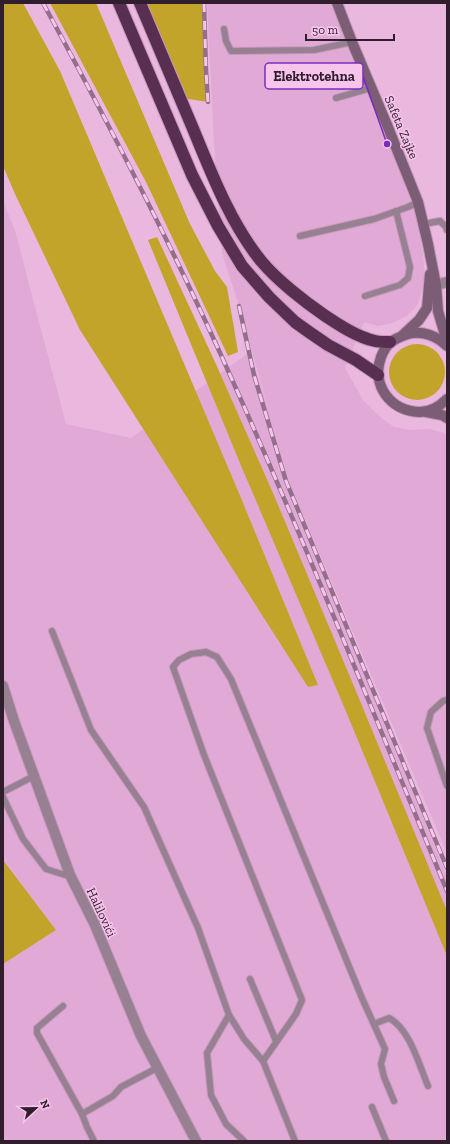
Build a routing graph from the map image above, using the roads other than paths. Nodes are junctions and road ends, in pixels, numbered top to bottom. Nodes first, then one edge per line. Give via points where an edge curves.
1 (119, 3) edge
2 (140, 3) edge
3 (337, 3) edge
4 (224, 29) dead end
5 (352, 42) junction
6 (371, 88) junction
7 (336, 98) dead end
8 (418, 202) junction
9 (396, 212) junction
10 (424, 224) junction
11 (447, 230) edge
12 (300, 236) dead end
13 (431, 264) junction
14 (447, 282) edge
15 (436, 285) junction
16 (365, 296) dead end
17 (403, 336) junction
18 (390, 342) junction
19 (447, 342) edge
20 (447, 346) edge
21 (378, 375) junction
22 (447, 399) edge
23 (424, 412) junction
24 (447, 418) edge
25 (52, 631) dead end
26 (3, 686) edge
27 (5, 698) edge
28 (447, 700) edge
29 (34, 776) junction
30 (447, 786) edge
31 (3, 792) edge
32 (3, 797) edge
33 (70, 875) junction
34 (250, 980) dead end
35 (64, 1006) dead end
36 (229, 1015) junction
37 (374, 1024) junction
38 (276, 1041) junction
39 (263, 1061) junction
40 (157, 1068) junction
41 (428, 1086) dead end
42 (394, 1101) dead end
43 (372, 1107) dead end
44 (82, 1114) junction
45 (294, 1138) edge
46 (94, 1141) edge
47 (196, 1141) edge
48 (244, 1141) edge
49 (288, 1141) edge
50 (386, 1141) edge

1 - 21 highway via 192,175 242,266 269,297 296,322
2 - 18 highway via 209,168 233,217 263,263 334,322 377,342
3 - 5 main road, Safeta Zajke
4 - 5 lane via 231,51 314,50
5 - 6 main road, Safeta Zajke
6 - 7 lane
6 - 8 main road, Safeta Zajke
8 - 9 lane
8 - 10 main road, Safeta Zajke
9 - 12 lane
9 - 16 lane via 410,267 408,278 400,285
10 - 11 lane via 440,221
10 - 13 main road, Safeta Zajke
13 - 15 main road, Safeta Zajke
13 - 17 main road, Safeta Zajke via 427,308
14 - 15 street
15 - 19 main road, Safeta Zajke via 438,311
17 - 18 main road, Safeta Zajke
17 - 20 main road, Safeta Zajke via 415,333 428,334
18 - 21 main road via 379,364
21 - 23 main road via 381,388 388,399 411,412
22 - 23 main road via 439,406
23 - 24 main road
25 - 36 lane via 91,730 144,807 198,928
26 - 27 street, Halilovići
27 - 29 street, Halilovići
28 - 30 lane via 431,712 427,728
29 - 31 lane
29 - 33 street, Halilovići
32 - 33 lane via 24,839 46,869
33 - 40 street, Halilovići via 95,925
34 - 38 lane
35 - 44 lane via 37,1028 37,1033
36 - 39 lane via 244,1039
36 - 48 lane via 207,1053 211,1095 226,1124
37 - 38 lane via 231,679 217,657 206,652 191,654 179,660 173,667 204,755 302,1000 296,1014
37 - 41 lane via 389,1018 396,1021 410,1042
37 - 42 lane via 385,1049 381,1064
38 - 39 lane
39 - 45 lane
40 - 44 lane via 121,1087 113,1096
40 - 47 street, Halilovići
43 - 50 lane
44 - 46 lane
45 - 49 lane

